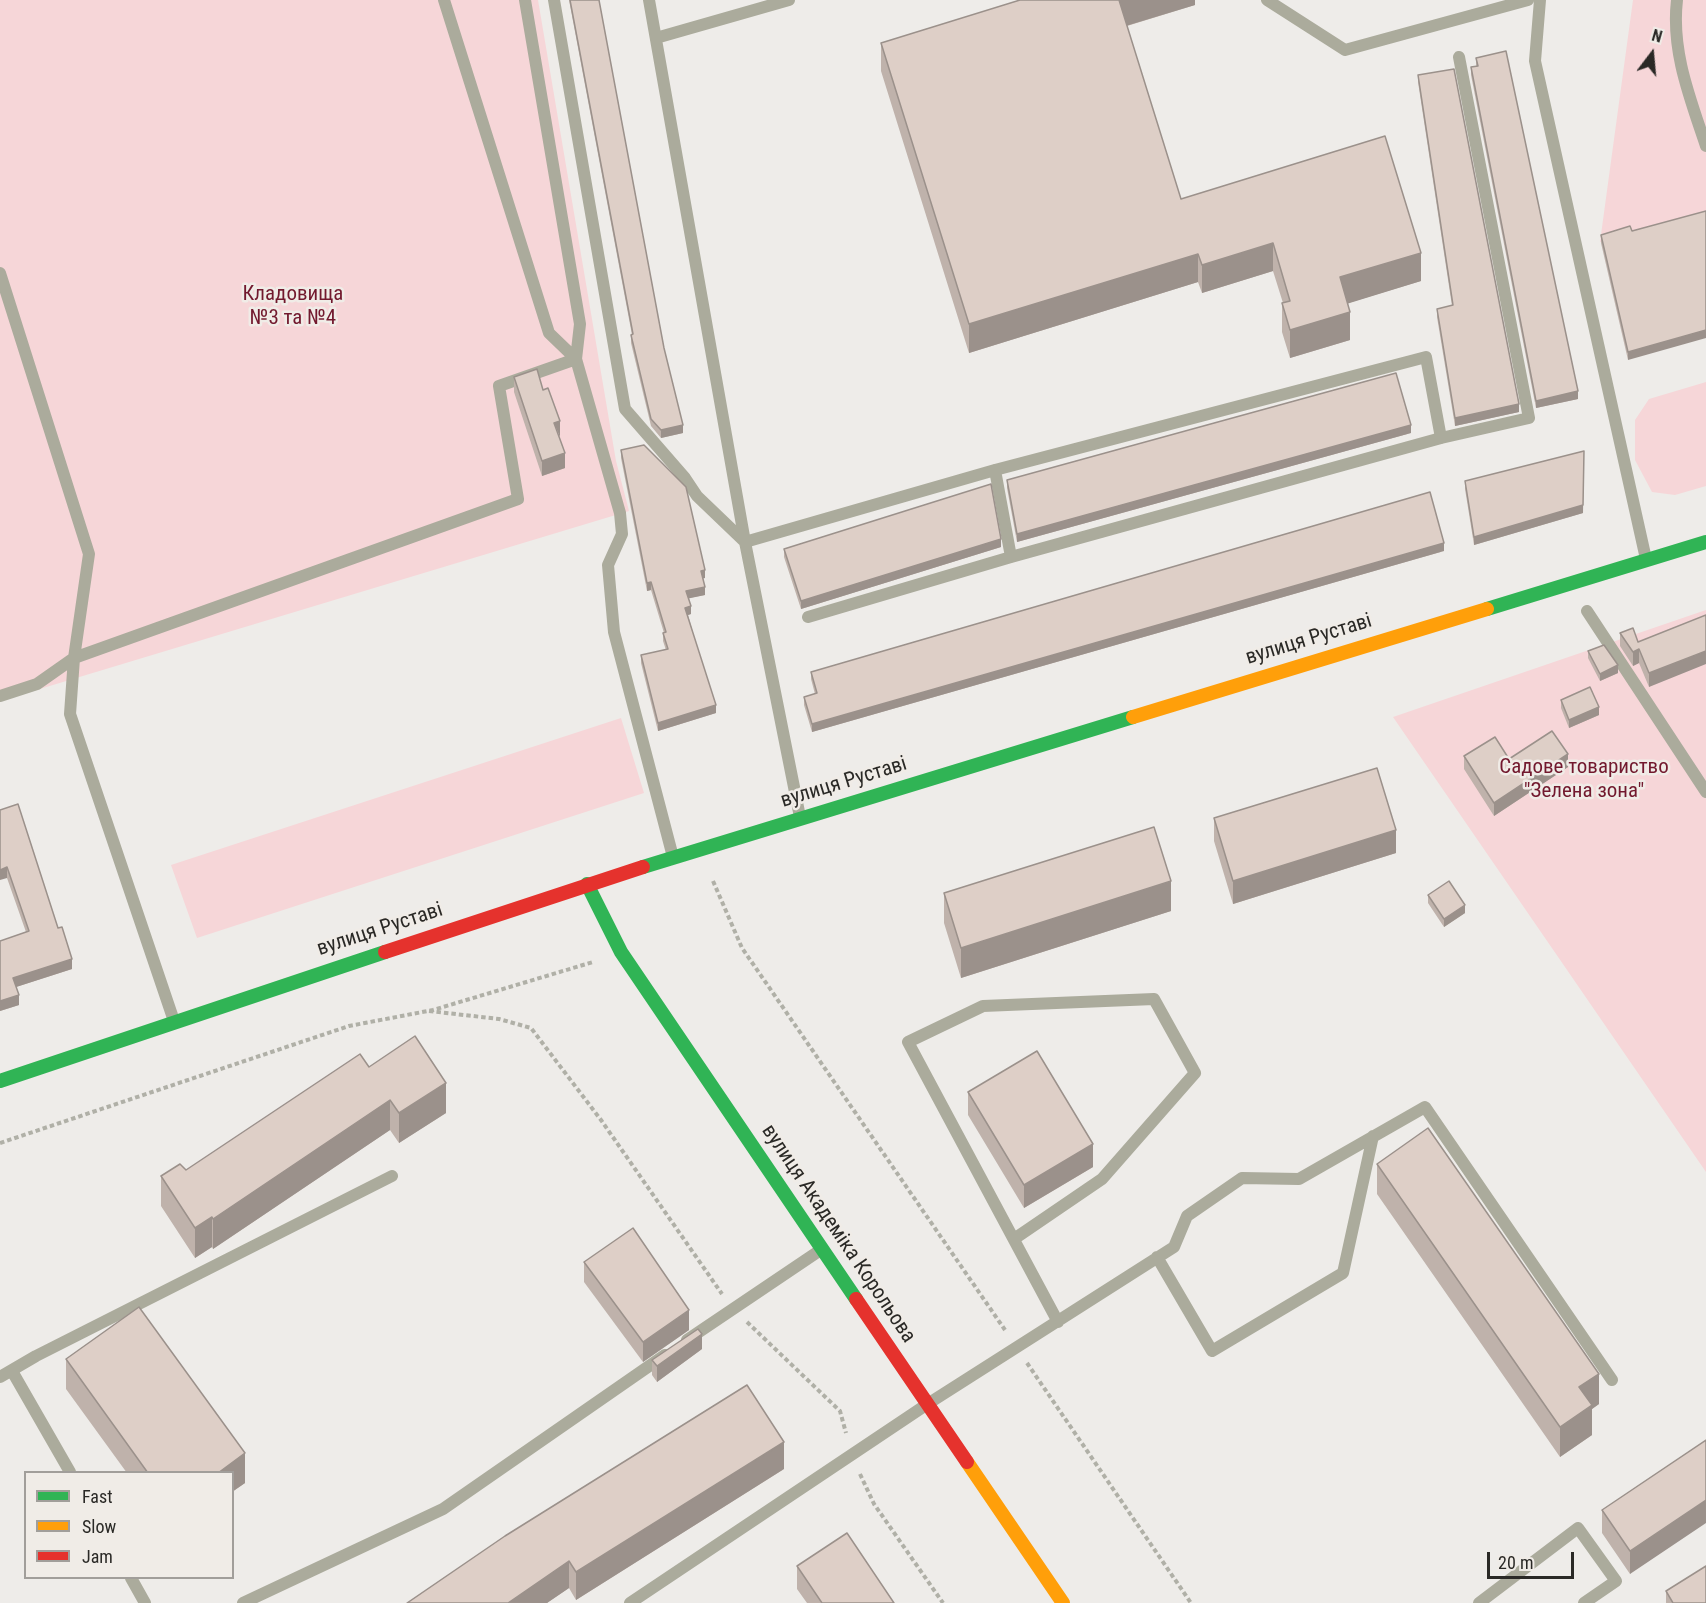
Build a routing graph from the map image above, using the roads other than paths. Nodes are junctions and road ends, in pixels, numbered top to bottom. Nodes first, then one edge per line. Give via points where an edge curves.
1 (444, 0) edge
2 (525, 0) edge
3 (554, 0) edge
4 (650, 0) edge
5 (789, 0) edge
6 (1268, 0) edge
7 (1528, 0) edge
8 (1540, 0) edge
9 (1677, 0) edge
10 (656, 38) junction
11 (1460, 57) dead end
12 (1706, 146) edge
13 (0, 273) edge
14 (576, 358) junction
15 (1442, 438) junction
16 (995, 470) junction
17 (745, 542) junction
18 (1706, 542) edge
19 (1011, 557) junction
20 (1646, 560) junction
21 (1587, 610) dead end
22 (808, 617) dead end
23 (74, 658) junction
24 (0, 696) edge
25 (1706, 792) edge
26 (800, 818) junction
27 (673, 857) junction
28 (587, 884) junction
29 (174, 1021) junction
30 (0, 1081) edge
31 (1373, 1136) junction
32 (392, 1176) dead end
33 (1014, 1239) junction
34 (824, 1247) junction
35 (1157, 1257) junction
36 (1058, 1322) junction
37 (12, 1371) junction
38 (0, 1377) edge
39 (1612, 1380) dead end
40 (926, 1405) junction
41 (69, 1471) edge
42 (131, 1579) edge
43 (145, 1603) edge
44 (243, 1603) edge
45 (630, 1603) edge
46 (1063, 1603) edge
47 (1479, 1603) edge
48 (1584, 1603) edge

1 - 14 lane via 549,333
2 - 14 lane via 580,324
3 - 17 lane via 625,409 697,496
4 - 10 lane
5 - 10 lane
6 - 7 lane via 1345,50
8 - 20 lane via 1535,61
9 - 12 lane via 1675,19 1681,69
10 - 17 lane
11 - 15 lane via 1529,418
13 - 23 lane via 89,554
14 - 23 lane via 499,386 518,499
14 - 27 lane via 620,513 622,534 608,565 614,632
15 - 16 lane via 1426,357
15 - 19 lane
16 - 17 lane
16 - 19 lane
17 - 26 lane
18 - 20 main road, вулиця Руставі
19 - 22 lane
20 - 26 main road, вулиця Руставі
21 - 25 lane
23 - 24 lane via 37,684
23 - 29 lane via 70,714
26 - 27 main road, вулиця Руставі
27 - 28 main road, вулиця Руставі
28 - 29 main road, вулиця Руставі
28 - 34 main road, вулиця Академіка Корольова via 621,952
29 - 30 main road, вулиця Руставі
31 - 35 lane via 1299,1179 1242,1178 1187,1216 1174,1247
31 - 35 lane via 1343,1273 1212,1351
31 - 39 lane via 1425,1107
32 - 37 lane
33 - 33 lane via 909,1042 983,1006 1154,999 1195,1073 1102,1179
33 - 36 lane
34 - 40 main road, вулиця Академіка Корольова
34 - 44 lane via 442,1509
35 - 36 lane
36 - 40 lane
37 - 38 lane
37 - 41 lane
40 - 45 lane
40 - 46 main road, вулиця Академіка Корольова
42 - 43 lane
47 - 48 lane via 1578,1528 1616,1581

